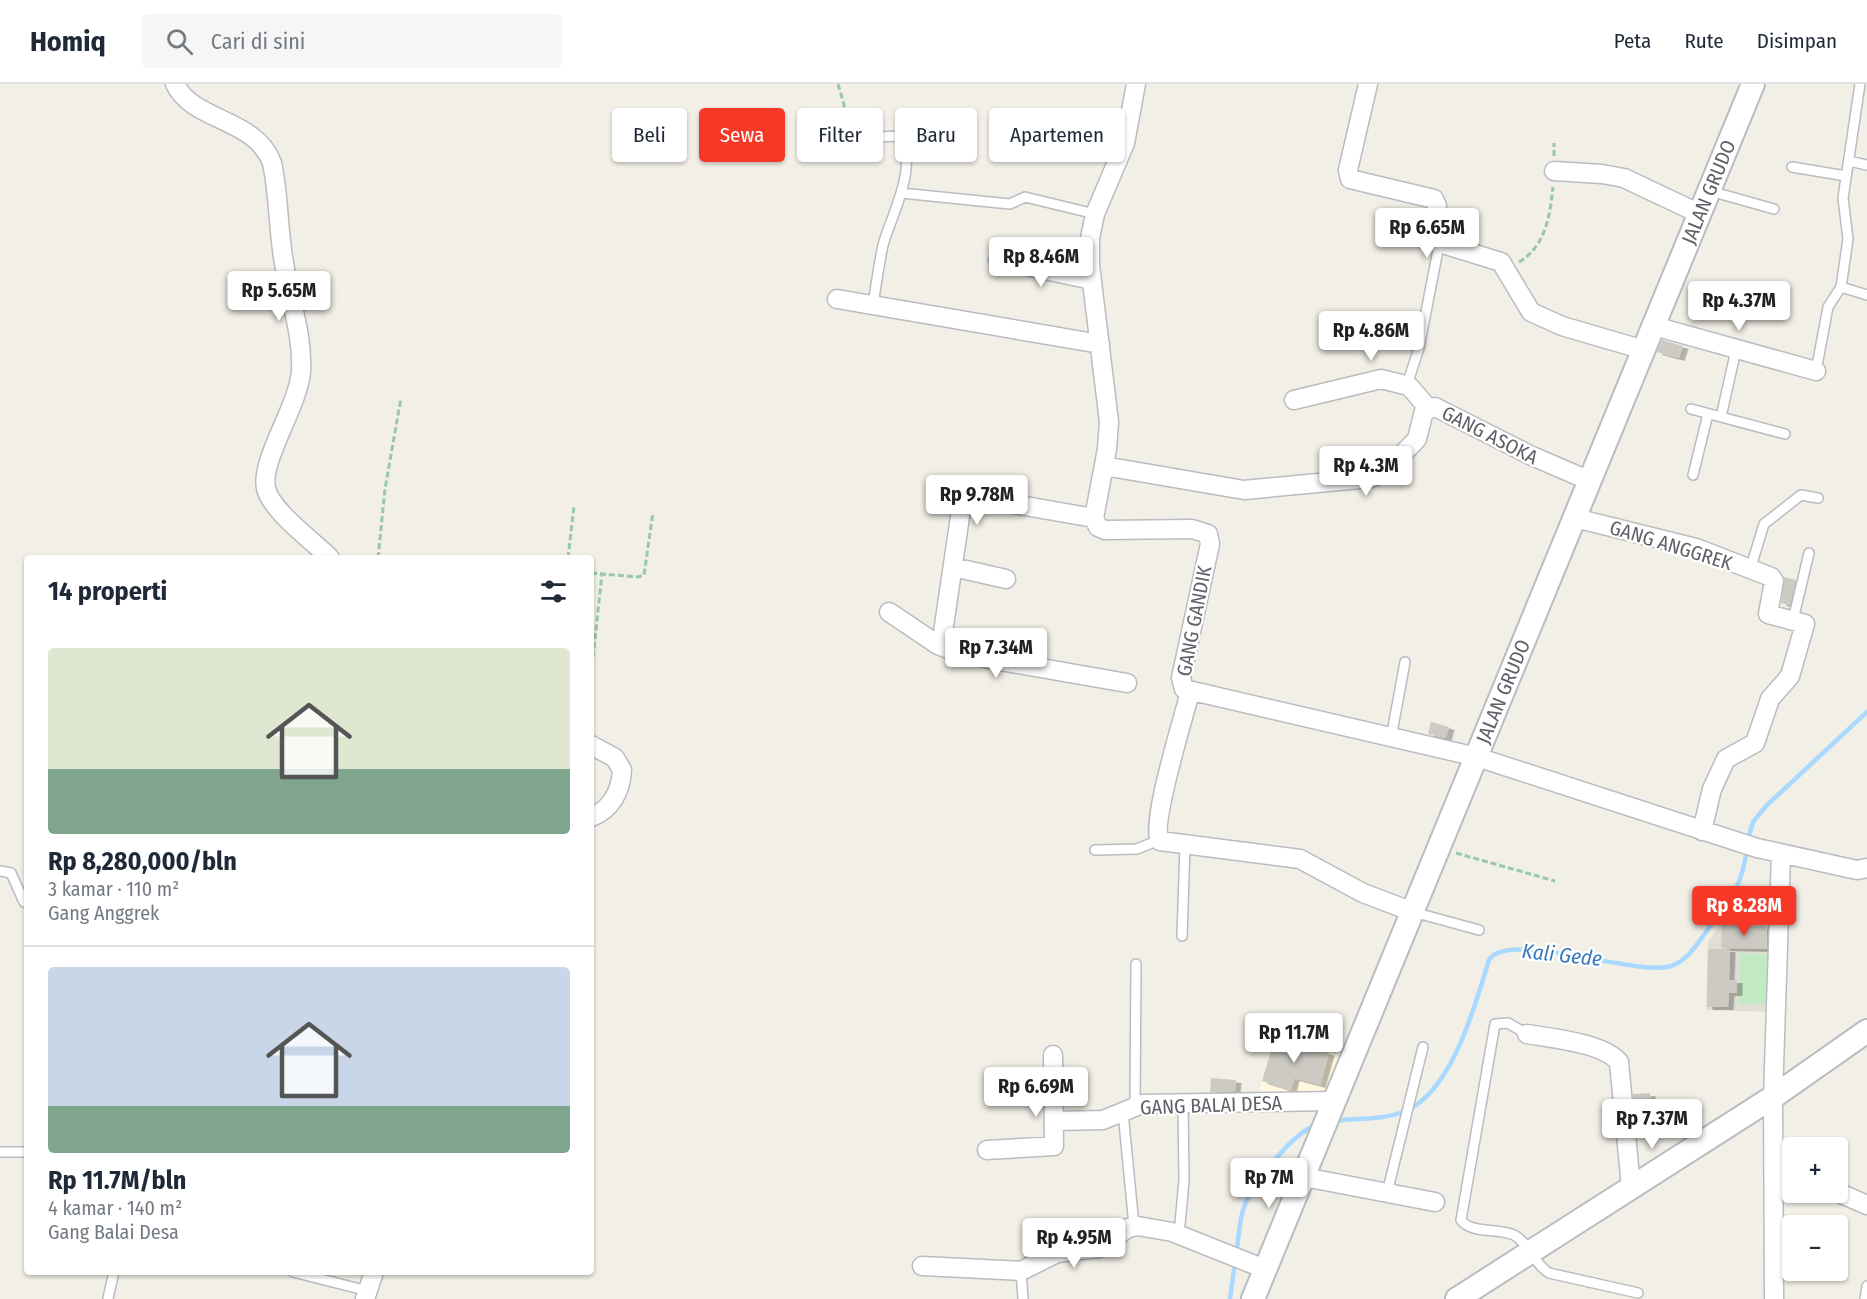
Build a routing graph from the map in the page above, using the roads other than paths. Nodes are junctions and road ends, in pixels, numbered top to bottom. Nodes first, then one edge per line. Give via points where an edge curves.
1 (175, 84) edge
2 (1136, 84) edge
3 (1368, 84) edge
4 (1753, 84) edge
5 (1860, 84) edge
6 (883, 137) edge
7 (1849, 161) junction
8 (1867, 165) edge
9 (1792, 167) dead end
10 (1554, 171) road end
11 (1846, 176) junction
12 (1709, 191) junction
13 (901, 193) junction
14 (1774, 209) dead end
15 (1095, 214) junction
16 (1700, 214) junction
17 (1439, 245) junction
18 (998, 260) dead end
19 (1092, 280) junction
20 (1841, 288) junction
21 (1867, 296) edge
22 (837, 299) dead end
23 (873, 305) junction
24 (1654, 326) junction
25 (1100, 344) junction
26 (1644, 350) junction
27 (1736, 350) junction
28 (1816, 370) joint
29 (1407, 385) junction
30 (1294, 400) dead end
31 (1428, 408) junction
32 (1691, 410) dead end
33 (1708, 414) junction
34 (1721, 417) junction
35 (1785, 434) dead end
36 (1104, 466) junction
37 (1693, 475) dead end
38 (1590, 481) junction
39 (1818, 498) dead end
40 (1094, 518) junction
41 (1575, 518) junction
42 (1809, 553) dead end
43 (327, 555) edge
44 (953, 567) junction
45 (1750, 570) junction
46 (1005, 579) dead end
47 (889, 612) dead end
48 (1793, 620) junction
49 (941, 646) junction
50 (1405, 662) dead end
51 (1127, 683) dead end
52 (1190, 692) junction
53 (1391, 738) junction
54 (594, 747) edge
55 (1477, 757) junction
56 (594, 816) edge
57 (1702, 831) junction
58 (1159, 840) junction
59 (1185, 846) junction
60 (1095, 850) dead end
61 (1781, 854) junction
62 (1867, 868) edge
63 (0, 871) edge
64 (24, 902) edge
65 (1413, 912) junction
66 (1479, 930) dead end
67 (1182, 936) dead end
68 (1136, 964) dead end
69 (1867, 1031) edge
70 (1527, 1034) joint
71 (1423, 1047) dead end
72 (1053, 1055) dead end
73 (1773, 1097) junction
74 (1183, 1103) junction
75 (1129, 1108) junction
76 (1329, 1117) junction
77 (1054, 1121) junction
78 (987, 1150) dead end
79 (0, 1152) edge
80 (24, 1152) edge
81 (1774, 1156) junction
82 (1782, 1162) edge
83 (1304, 1177) junction
84 (1630, 1187) junction
85 (1387, 1193) junction
86 (1848, 1197) edge
87 (1435, 1202) dead end
88 (1867, 1205) edge
89 (1134, 1226) junction
90 (1179, 1234) junction
91 (1529, 1252) junction
92 (922, 1266) dead end
93 (1265, 1269) junction
94 (1022, 1271) junction
95 (113, 1275) edge
96 (302, 1275) edge
97 (373, 1275) edge
98 (1867, 1286) edge
99 (1638, 1293) dead end
100 (367, 1295) edge
101 (108, 1298) edge
102 (1023, 1299) edge
103 (1253, 1299) edge
104 (1456, 1299) edge
105 (1773, 1299) edge
106 (1866, 1299) edge

1 - 43 street via 187,99 255,138 272,163 284,265 298,326 301,370 295,400 269,464 265,485 273,502
2 - 15 street via 1125,142
3 - 17 street via 1348,176 1354,182 1435,200 1432,238
4 - 12 street, JALAN GRUDO
5 - 7 lane
6 - 13 lane via 900,137 906,173
7 - 8 lane
7 - 11 lane
9 - 11 lane
10 - 16 street via 1624,178
11 - 20 lane via 1842,206 1848,239
12 - 14 lane
12 - 16 street, JALAN GRUDO
13 - 15 lane via 1010,204 1025,197
13 - 23 lane via 883,248
15 - 19 street via 1090,238
16 - 24 street, JALAN GRUDO
17 - 26 street via 1498,260 1526,308 1537,316
17 - 29 lane via 1419,348
18 - 19 street
19 - 25 street
20 - 21 lane
20 - 28 lane via 1828,307
22 - 23 street
23 - 25 street
24 - 26 street, JALAN GRUDO
24 - 27 street
25 - 36 street via 1109,422
26 - 38 street, JALAN GRUDO
27 - 28 street
27 - 34 lane
29 - 30 street via 1374,380
29 - 31 street
31 - 36 street, GANG ASOKA via 1417,439 1385,472 1366,479 1244,490
31 - 38 street, GANG ASOKA via 1442,408 1532,456
32 - 33 lane
33 - 34 lane
33 - 37 lane
34 - 35 lane
36 - 40 street
38 - 41 street, JALAN GRUDO
39 - 45 lane via 1800,495 1767,520
40 - 44 street via 966,498 962,503
40 - 52 street, GANG GANDIK via 1098,527 1105,530 1192,529 1208,534 1210,544 1181,678 1182,686
41 - 45 street, GANG ANGGREK via 1696,548
41 - 55 street, JALAN GRUDO
42 - 48 lane
44 - 46 street
44 - 49 street
45 - 48 street, GANG ANGGREK via 1774,580 1768,614
47 - 49 street
48 - 57 street via 1805,626 1790,676 1770,699 1755,743 1725,759 1712,789
49 - 51 street via 989,659
50 - 53 lane
52 - 53 street, GANG GANDIK
52 - 58 street via 1162,803
53 - 55 street, GANG GANDIK
54 - 56 street via 615,758 622,770 612,804
55 - 57 street, GANG GANDIK
55 - 65 street, JALAN GRUDO
57 - 61 street, GANG GANDIK
58 - 59 street
58 - 60 lane via 1137,849
59 - 65 street via 1300,859 1363,892
59 - 67 lane
61 - 62 street, GANG GANDIK via 1857,870
61 - 73 street
63 - 64 lane via 11,873
65 - 66 lane
65 - 76 street, JALAN GRUDO
68 - 75 lane
69 - 73 street
70 - 84 street via 1585,1046 1610,1054 1619,1062
70 - 91 lane via 1508,1023 1494,1025 1460,1218 1465,1225 1515,1236
71 - 85 lane
72 - 77 street
73 - 81 street
73 - 84 street
74 - 75 street, GANG BALAI DESA
74 - 76 street, GANG BALAI DESA
74 - 90 lane via 1184,1180
75 - 77 street, GANG BALAI DESA via 1103,1120
75 - 89 lane
76 - 83 street, JALAN GRUDO
77 - 78 street via 1052,1148
79 - 80 lane
81 - 82 street
81 - 105 street
83 - 85 street
83 - 93 street, JALAN GRUDO
84 - 91 street
85 - 87 street
86 - 88 street
89 - 90 street
89 - 94 street via 1101,1247 1057,1252
90 - 93 street
91 - 99 lane via 1543,1269 1554,1275
91 - 104 street
92 - 94 street
93 - 103 street, JALAN GRUDO
94 - 102 lane
95 - 101 lane
96 - 100 lane
97 - 100 street
98 - 106 lane

